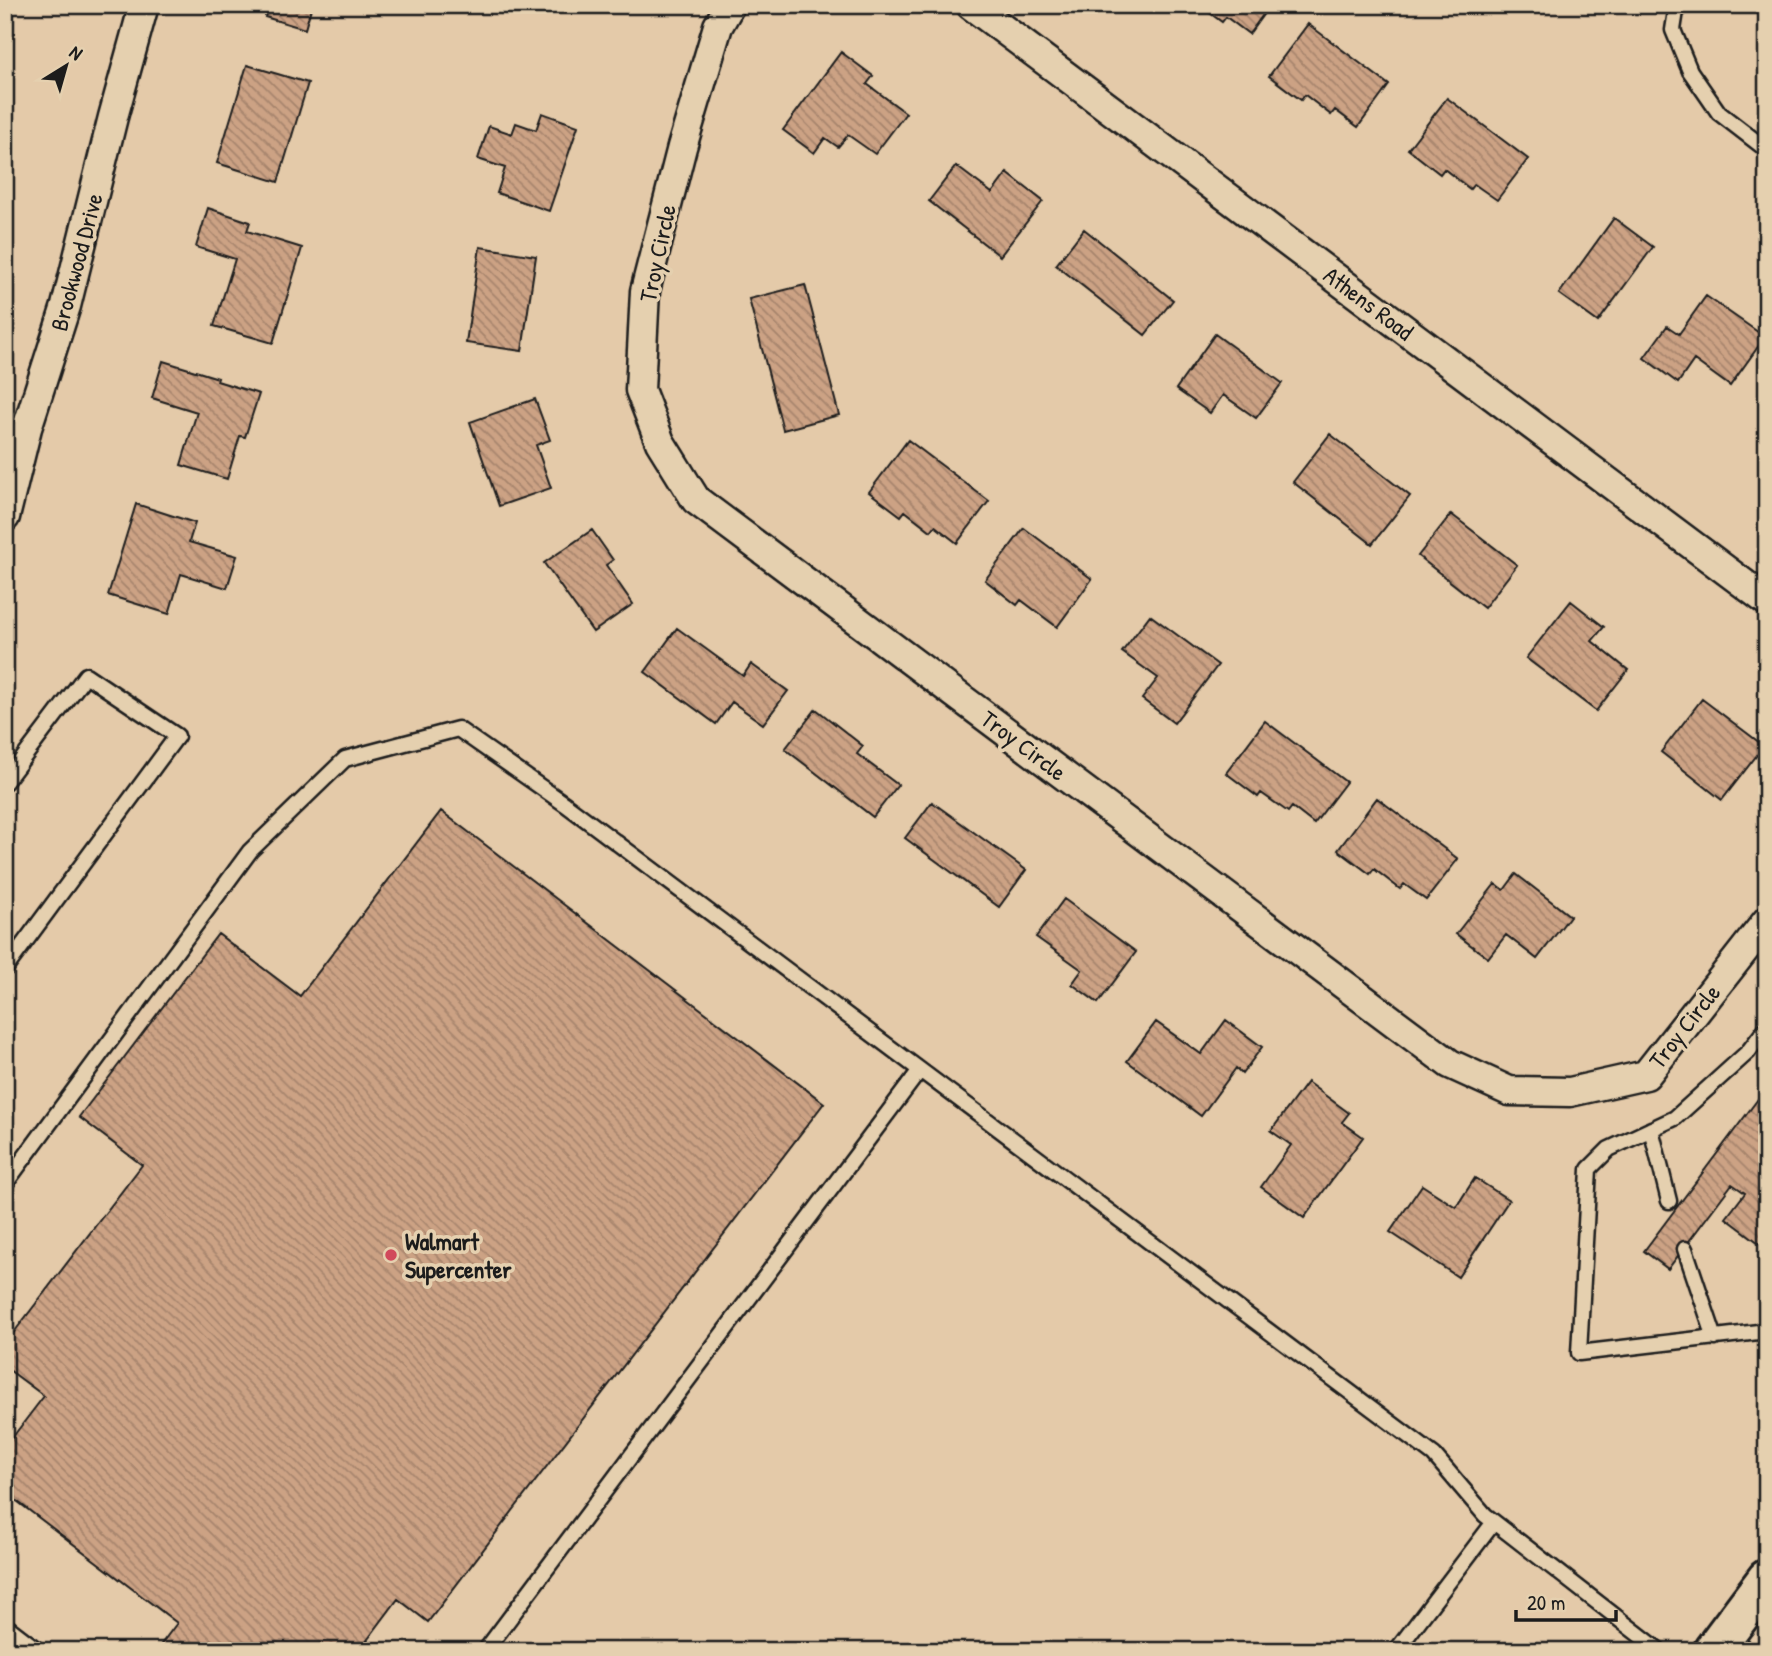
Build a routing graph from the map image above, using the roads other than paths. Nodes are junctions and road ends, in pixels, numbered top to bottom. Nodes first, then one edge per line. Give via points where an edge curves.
1 (144, 5) edge
2 (730, 5) edge
3 (971, 5) edge
4 (1677, 5) edge
5 (1767, 150) edge
6 (16, 426) edge
7 (5, 517) edge
8 (1767, 601) edge
9 (5, 782) edge
10 (1767, 921) edge
11 (5, 969) edge
12 (1767, 1027) edge
13 (920, 1070) junction
14 (1651, 1129) junction
15 (5, 1184) edge
16 (1669, 1201) dead end
17 (1685, 1249) dead end
18 (1767, 1331) edge
19 (1715, 1338) junction
20 (1494, 1521) junction
21 (1767, 1579) edge
22 (5, 1626) edge
23 (39, 1651) edge
24 (485, 1651) edge
25 (1396, 1651) edge
26 (1660, 1651) edge
27 (1713, 1651) edge

1 - 6 street, Brookwood Drive via 66,306
2 - 10 street, Troy Circle via 718,26 682,146 645,291 640,390 660,442 696,499 1450,1064 1509,1091 1570,1092 1646,1075
3 - 8 street, Athens Road
4 - 5 lane via 1674,30 1690,71 1719,113
6 - 7 street, Brookwood Drive
9 - 11 lane via 86,675 177,736
12 - 14 lane via 1748,1052 1675,1118
13 - 15 lane via 458,729 345,760 250,851
13 - 20 lane via 1434,1455
13 - 24 lane
14 - 16 lane
14 - 19 lane via 1609,1149 1589,1169 1579,1353
17 - 19 lane
18 - 19 lane
20 - 25 lane
20 - 26 lane
21 - 27 main road
22 - 23 lane

